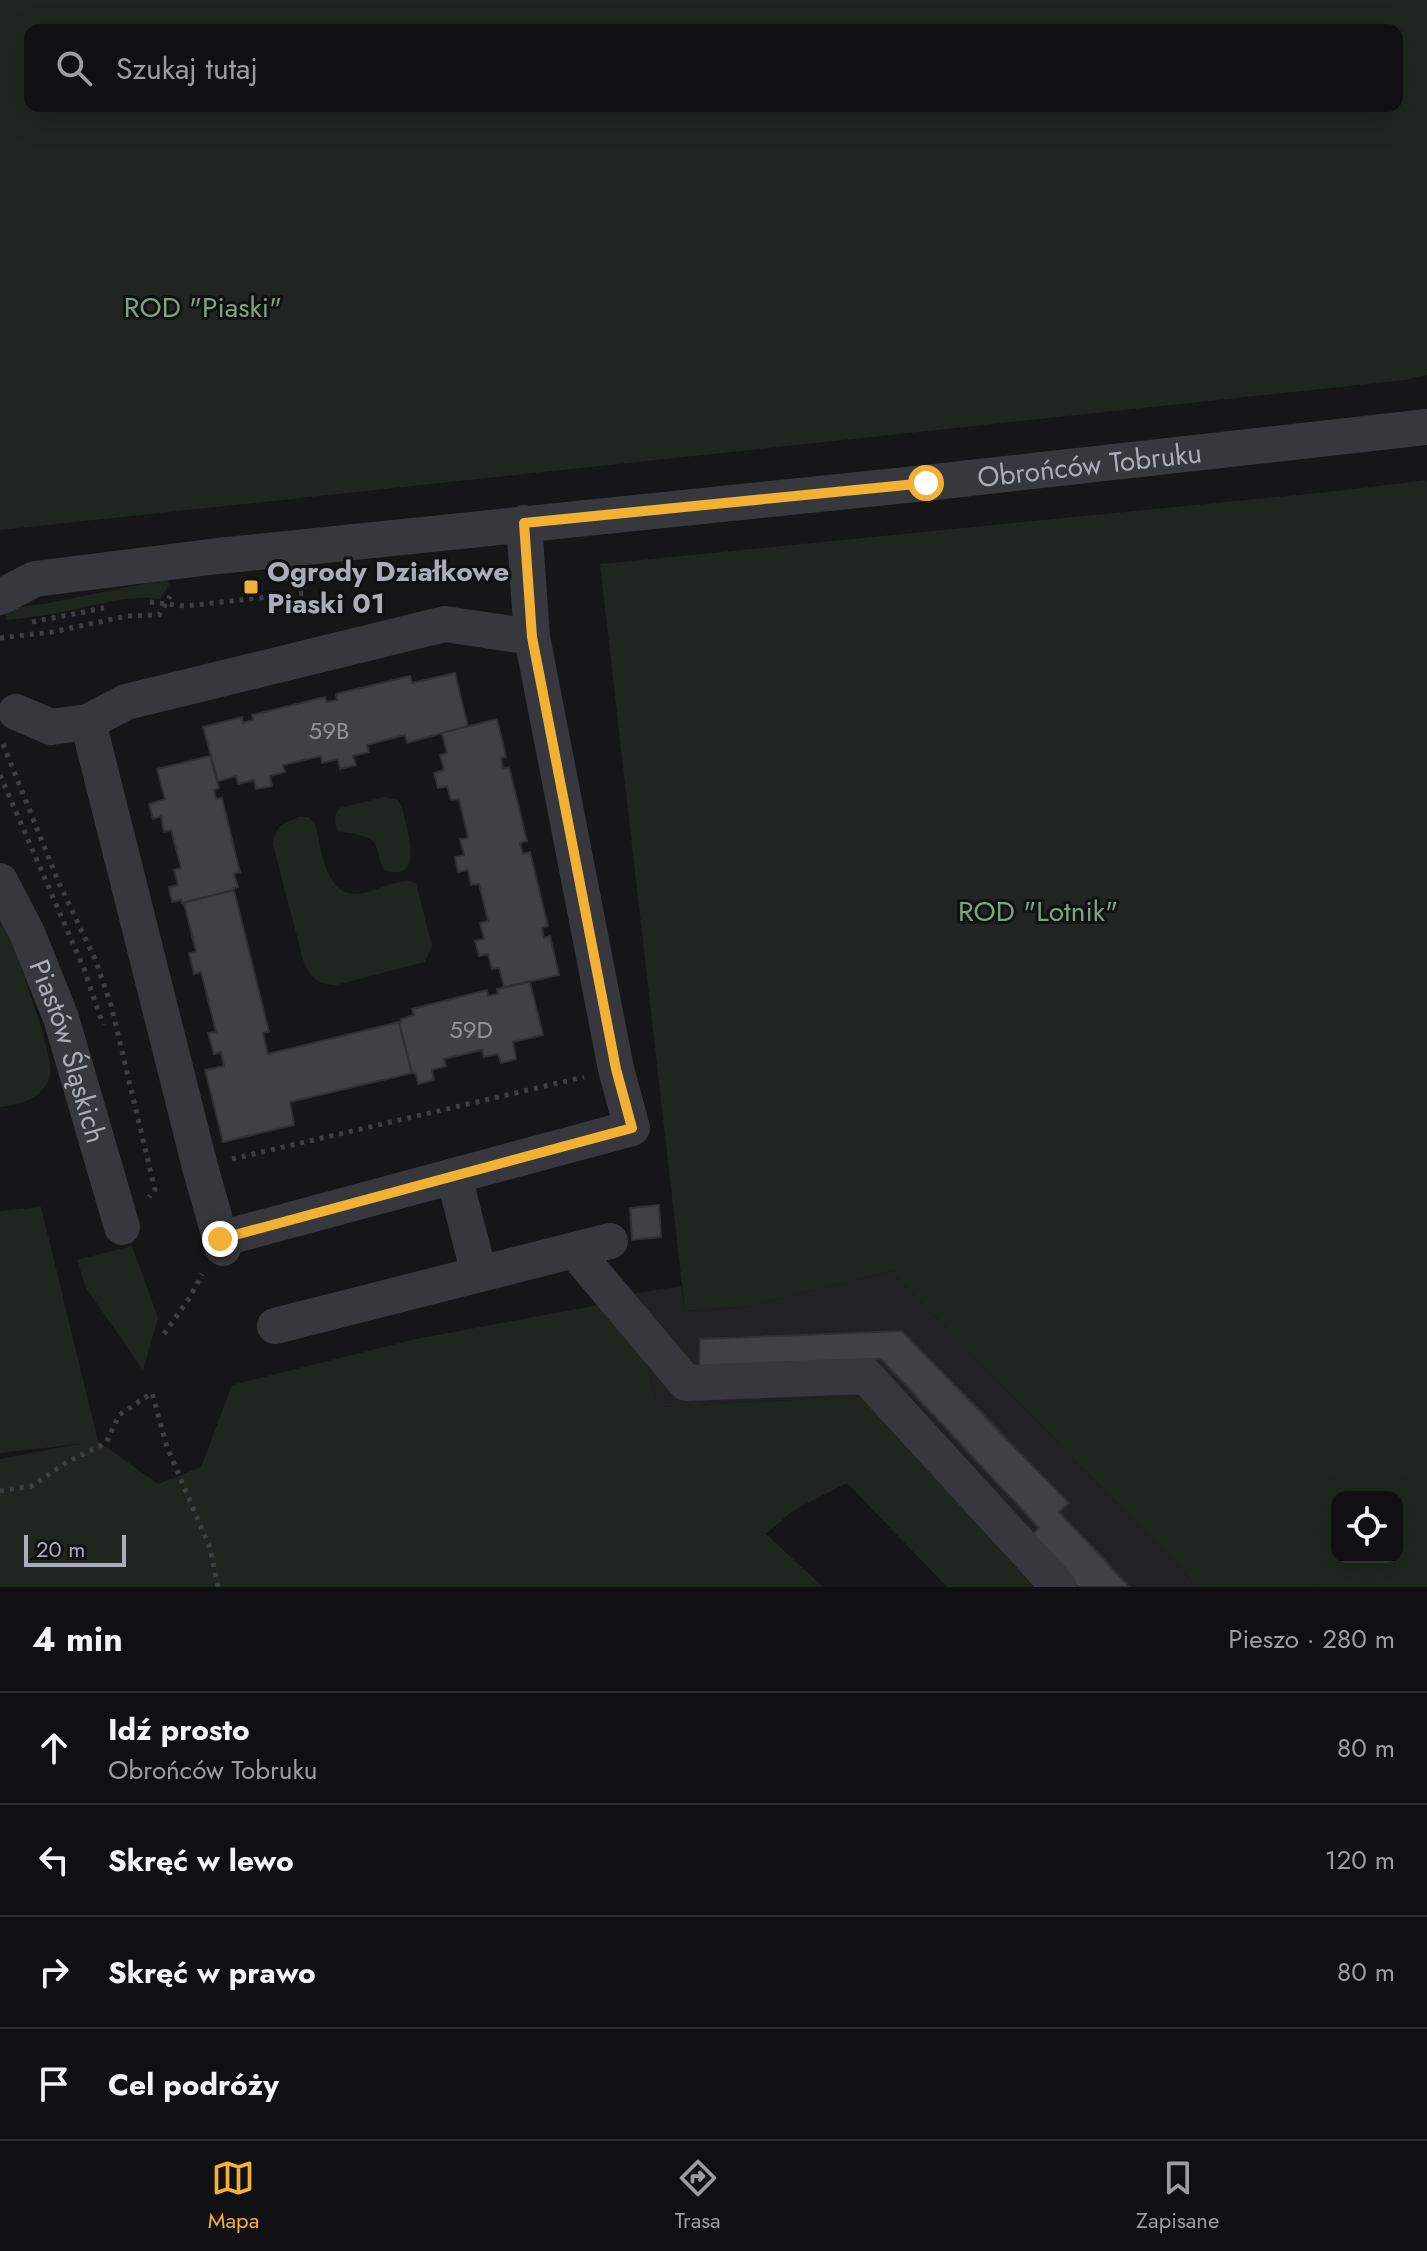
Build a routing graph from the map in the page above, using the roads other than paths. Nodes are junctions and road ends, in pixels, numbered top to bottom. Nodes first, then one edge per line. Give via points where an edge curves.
1 (1427, 427) edge
2 (524, 523) junction
3 (0, 570) edge
4 (35, 579) junction
5 (0, 597) edge
6 (532, 637) junction
7 (88, 722) junction
8 (8, 724) edge
9 (0, 881) edge
10 (454, 1176) junction
11 (134, 1215) road end
12 (610, 1241) dead end
13 (574, 1250) junction
14 (479, 1274) junction
15 (275, 1326) dead end
16 (1059, 1587) edge

1 - 2 street, Obrońców Tobruku
2 - 4 street, Obrońców Tobruku
2 - 6 street
3 - 4 street, Obrońców Tobruku
4 - 5 street, Obrońców Tobruku
6 - 7 street via 445,624 126,702
6 - 10 street via 632,1128
7 - 8 street via 51,727
7 - 10 street via 221,1243
9 - 11 street, Piastów Śląskich via 27,933
10 - 14 street
12 - 13 street
13 - 14 street
13 - 16 street via 686,1383 866,1376
14 - 15 street

